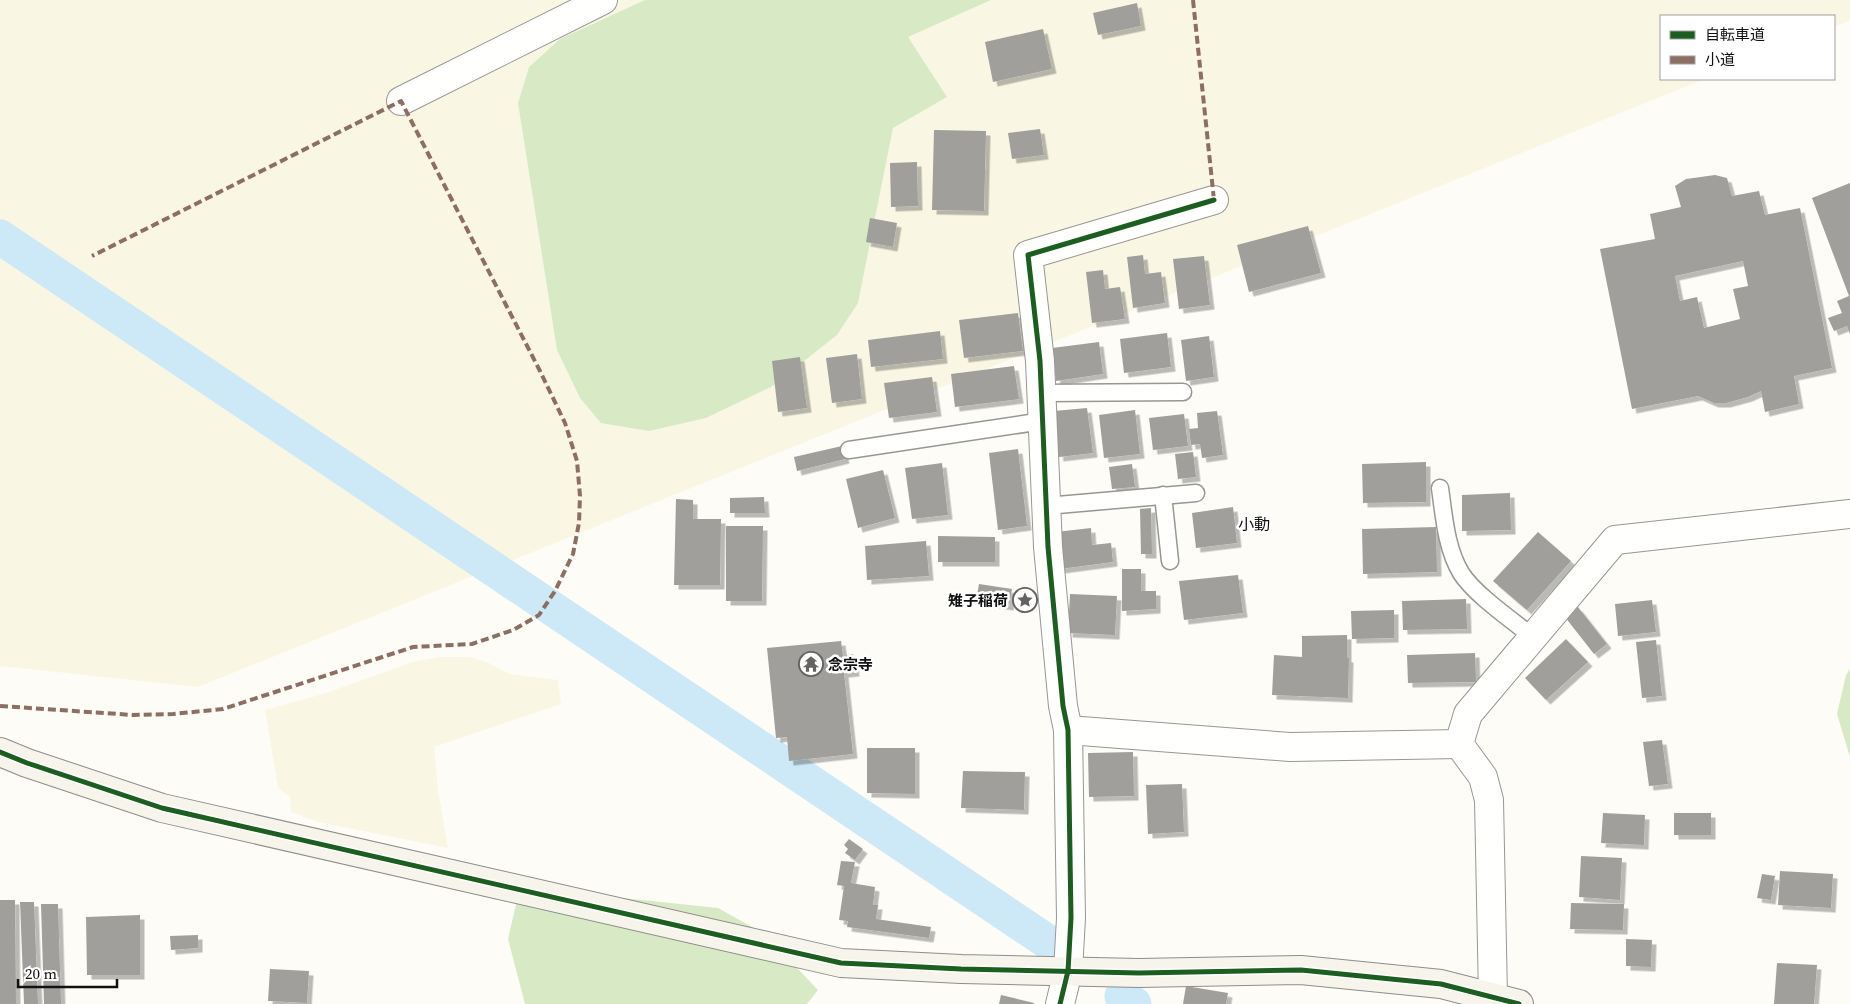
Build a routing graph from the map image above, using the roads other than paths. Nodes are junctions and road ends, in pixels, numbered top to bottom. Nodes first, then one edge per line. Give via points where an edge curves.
1 (603, 0) edge
2 (401, 101) dead end
3 (1214, 200) dead end
4 (1183, 392) dead end
5 (1041, 393) junction
6 (1043, 421) junction
7 (849, 450) dead end
8 (1440, 488) dead end
9 (1196, 493) dead end
10 (1163, 496) junction
11 (1046, 506) junction
12 (1850, 514) edge
13 (1170, 561) dead end
14 (1533, 637) junction
15 (1068, 730) junction
16 (1459, 744) junction
17 (0, 752) edge
18 (1068, 971) junction
19 (1493, 997) junction
20 (1060, 1004) edge
21 (1519, 1004) edge

1 - 2 street
3 - 5 street via 1028,255
4 - 5 lane
5 - 6 street
6 - 7 lane
6 - 11 street
8 - 14 lane via 1448,537 1461,574 1472,587
9 - 10 lane
10 - 11 lane
10 - 13 lane
11 - 15 street via 1062,696
12 - 14 street via 1615,540
14 - 16 street via 1468,714
15 - 16 street via 1290,747
15 - 18 street via 1071,918
16 - 19 street via 1483,777 1489,800
17 - 18 street via 27,764 162,808 841,963
18 - 19 street via 1301,970 1441,984
18 - 20 street
19 - 21 street

